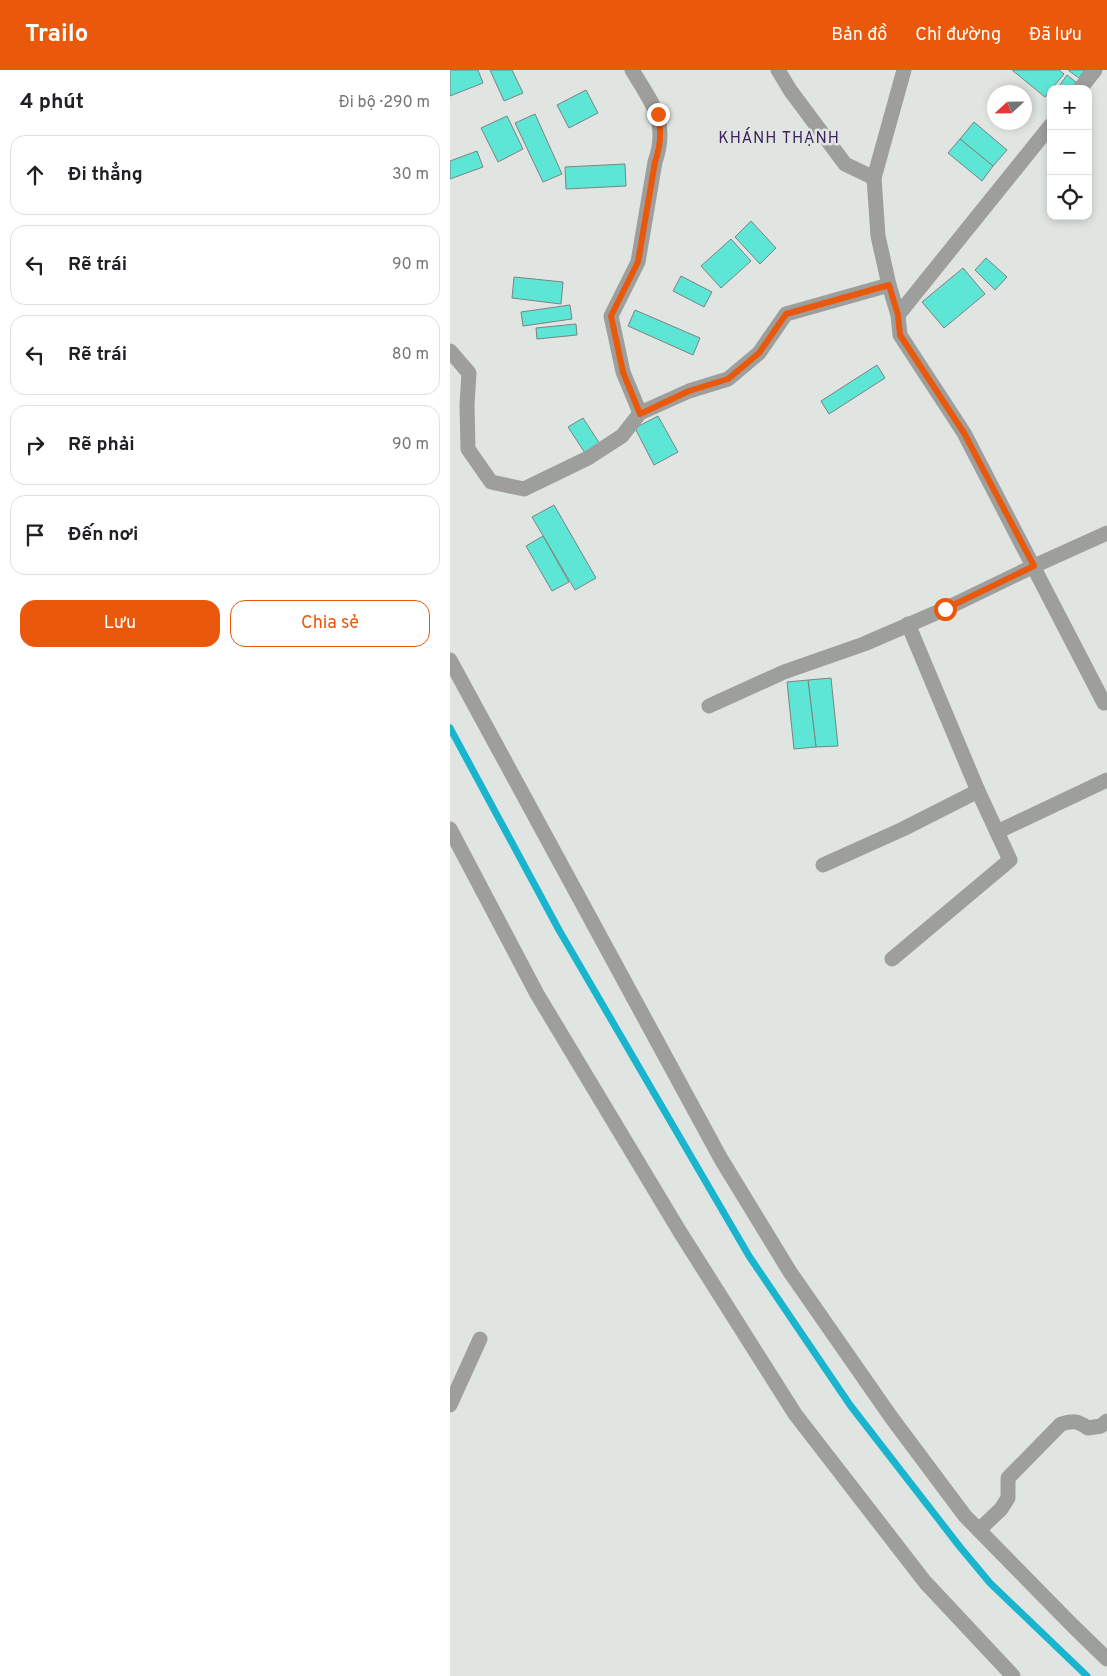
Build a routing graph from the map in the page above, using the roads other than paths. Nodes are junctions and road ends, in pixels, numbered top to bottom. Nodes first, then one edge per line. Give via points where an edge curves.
1 (632, 70) edge
2 (778, 70) edge
3 (904, 70) edge
4 (1095, 70) edge
5 (1083, 85) edge
6 (1047, 130) edge
7 (874, 178) junction
8 (889, 285) junction
9 (898, 315) junction
10 (450, 351) edge
11 (640, 414) junction
12 (1107, 533) edge
13 (1034, 566) junction
14 (908, 624) junction
15 (450, 660) edge
16 (1104, 703) dead end
17 (710, 706) dead end
18 (1107, 780) edge
19 (978, 791) junction
20 (450, 829) edge
21 (997, 832) junction
22 (823, 866) dead end
23 (892, 959) dead end
24 (480, 1339) dead end
25 (450, 1406) edge
26 (1107, 1421) edge
27 (979, 1530) junction
28 (1107, 1659) edge
29 (1013, 1676) edge

1 - 11 street via 658,114 661,128 638,262 611,316 623,372
2 - 7 street via 845,164
3 - 7 street
4 - 5 street
6 - 9 street
7 - 8 street via 878,236
8 - 9 street
8 - 11 street via 786,314 759,353 728,379 689,391
9 - 13 street via 900,335 964,433
10 - 11 street via 469,373 468,449 492,482 524,489 588,458 622,436
12 - 13 street
13 - 14 street
13 - 16 street
14 - 17 street via 864,644 784,672
14 - 19 street
15 - 27 street via 711,1142 771,1242 891,1417
18 - 21 street
19 - 21 street
19 - 22 street
20 - 29 street via 537,994 680,1232 796,1414 924,1582
21 - 23 street via 1010,860
24 - 25 street
26 - 27 street via 1088,1428 1070,1420 1061,1424 1008,1478 1008,1498
27 - 28 street

